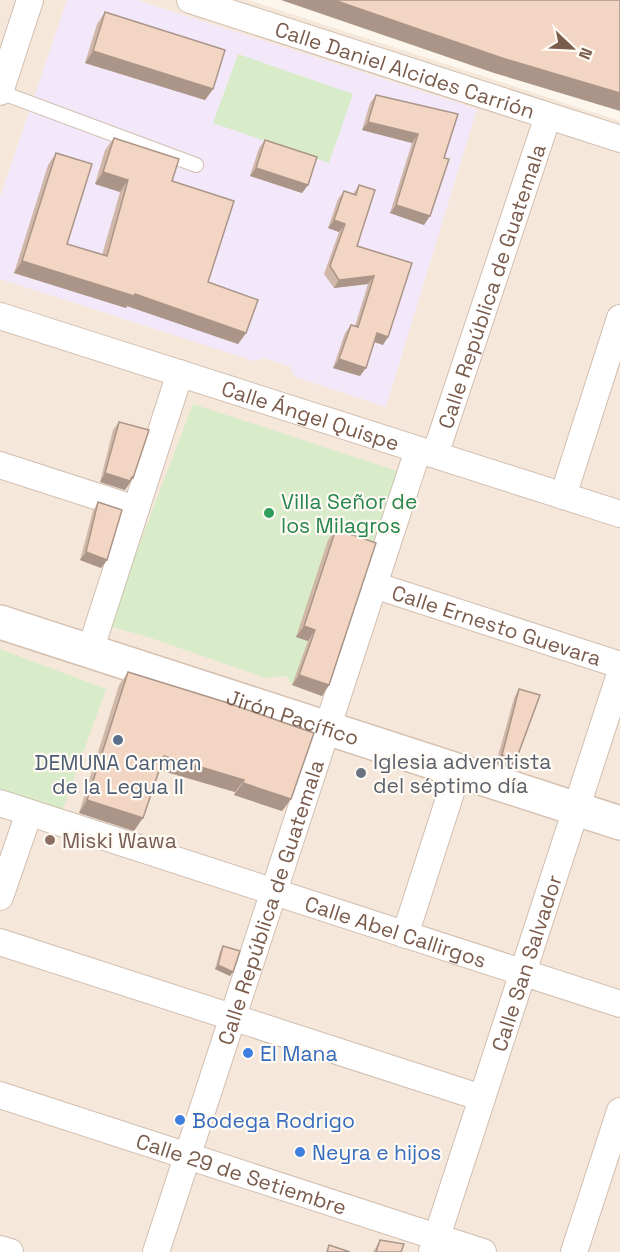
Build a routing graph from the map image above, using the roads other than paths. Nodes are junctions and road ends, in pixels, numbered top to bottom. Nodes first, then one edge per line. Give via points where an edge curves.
1 (30, 0) edge
2 (190, 0) edge
3 (0, 92) edge
4 (548, 116) junction
5 (620, 139) edge
6 (196, 165) dead end
7 (0, 316) edge
8 (620, 318) edge
9 (615, 354) edge
10 (180, 374) junction
11 (426, 452) junction
12 (0, 465) edge
13 (563, 496) junction
14 (136, 509) junction
15 (620, 514) edge
16 (374, 585) junction
17 (0, 622) edge
18 (90, 651) junction
19 (620, 665) edge
20 (620, 674) edge
21 (327, 728) junction
22 (458, 771) junction
23 (0, 803) edge
24 (576, 809) junction
25 (29, 813) junction
26 (620, 823) edge
27 (274, 892) junction
28 (0, 897) edge
29 (405, 935) junction
30 (0, 942) edge
31 (523, 973) junction
32 (620, 1004) edge
33 (233, 1018) junction
34 (0, 1095) edge
35 (482, 1098) junction
36 (620, 1112) edge
37 (615, 1141) edge
38 (188, 1156) junction
39 (434, 1244) edge
40 (0, 1249) edge
41 (10, 1252) edge
42 (156, 1252) edge
43 (483, 1252) edge
44 (574, 1252) edge

1 - 3 street
2 - 4 street, Calle Daniel Alcides Carrión
3 - 6 lane
4 - 5 street, Calle Daniel Alcides Carrión
4 - 11 street, Calle República de Guatemala
7 - 10 street, Calle Ángel Quispe
8 - 9 street
9 - 13 street
10 - 11 street, Calle Ángel Quispe
10 - 14 street
11 - 13 street, Calle Ángel Quispe
11 - 16 street, Calle República de Guatemala
12 - 14 street
13 - 15 street, Calle Ángel Quispe
14 - 18 street
16 - 19 street, Calle Ernesto Guevara
16 - 21 street, Calle República de Guatemala
17 - 18 street, Jirón Pacífico
18 - 21 street, Jirón Pacífico
20 - 24 street, Calle San Salvador
21 - 22 street, Jirón Pacífico
21 - 27 street, Calle República de Guatemala
22 - 24 street, Jirón Pacífico
22 - 29 street
23 - 25 street, Calle Abel Callirgos
24 - 26 street, Jirón Pacífico
24 - 31 street, Calle San Salvador
25 - 27 street, Calle Abel Callirgos
25 - 28 street
27 - 29 street, Calle Abel Callirgos
27 - 33 street, Calle República de Guatemala
29 - 31 street, Calle Abel Callirgos
30 - 33 street
31 - 32 street, Calle Abel Callirgos
31 - 35 street, Calle San Salvador
33 - 35 street
33 - 38 street, Calle República de Guatemala
34 - 38 street, Calle 29 de Setiembre
35 - 39 street, Calle San Salvador
36 - 37 street
37 - 44 street
38 - 39 street, Calle 29 de Setiembre
38 - 42 street, Calle República de Guatemala
39 - 43 street, Calle 29 de Setiembre
40 - 41 street

